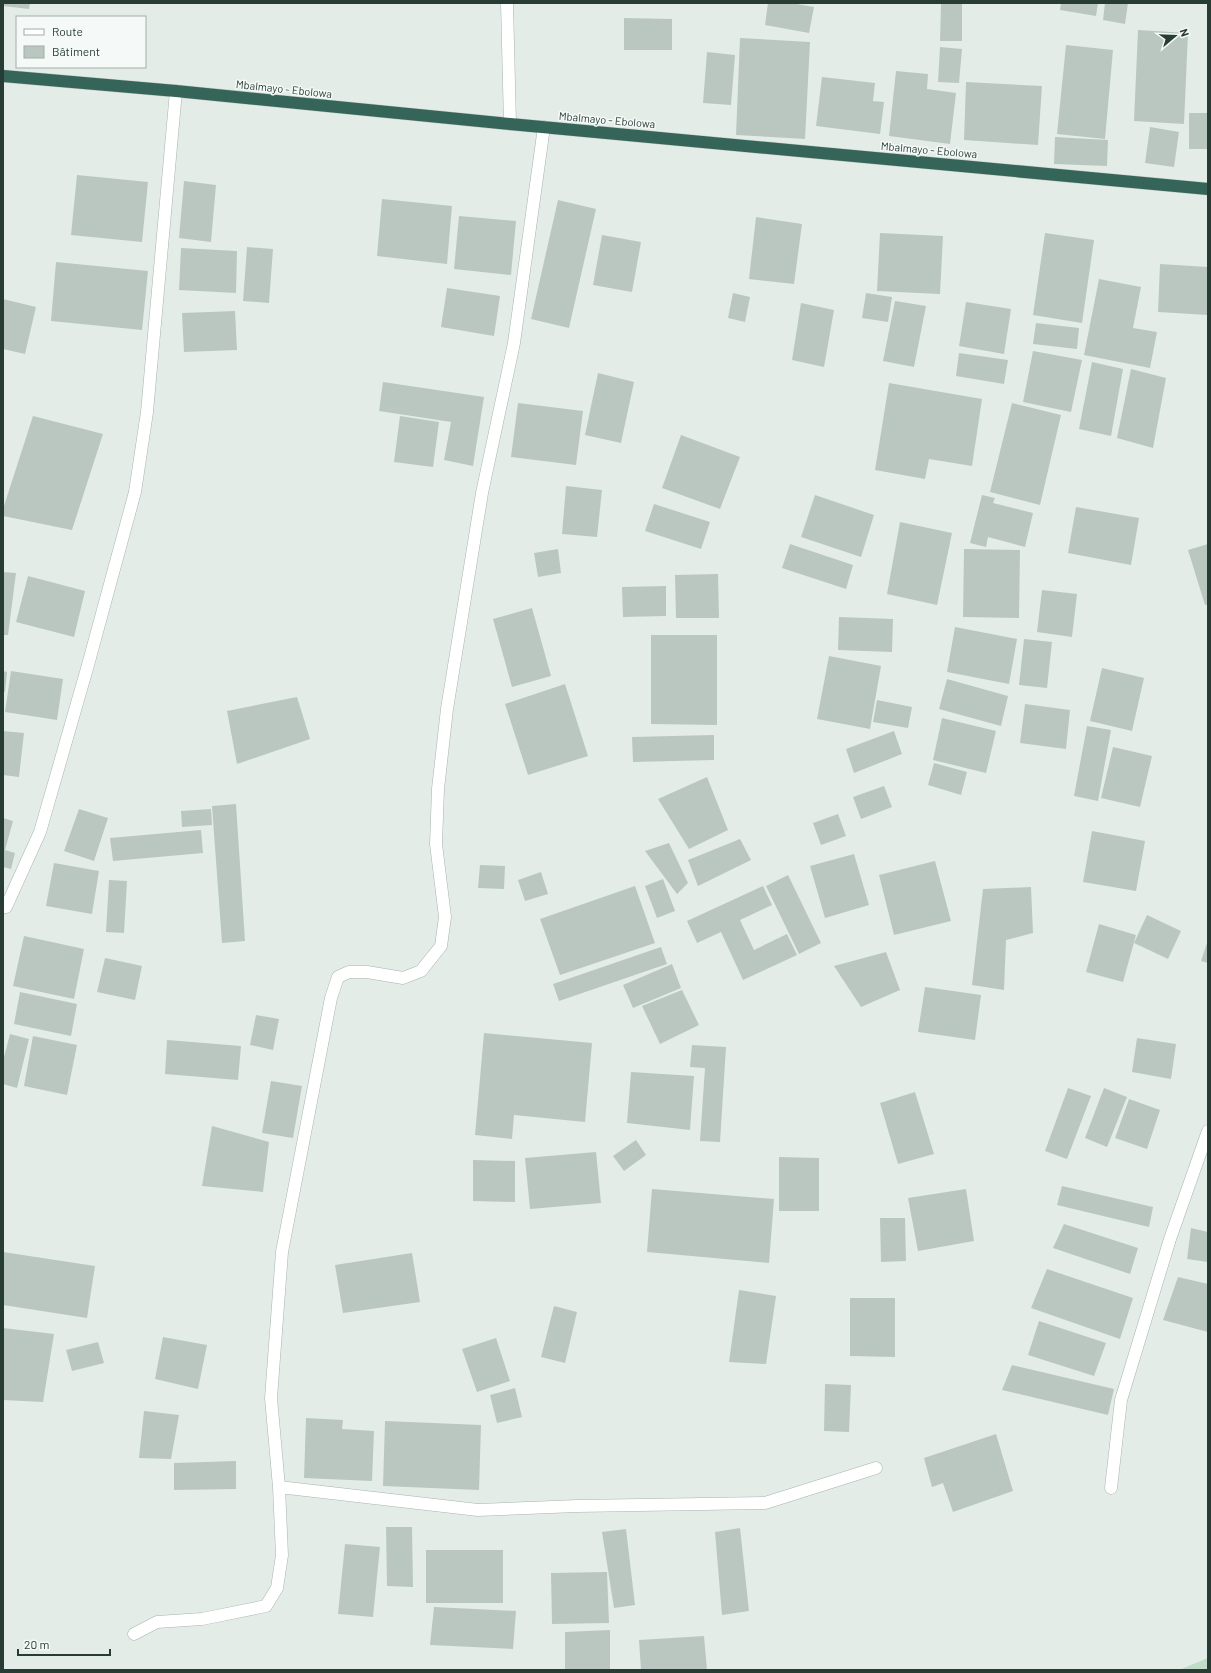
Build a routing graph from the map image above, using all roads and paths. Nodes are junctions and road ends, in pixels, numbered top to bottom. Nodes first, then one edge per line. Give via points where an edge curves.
1 (507, 3) edge
2 (3, 76) edge
3 (176, 91) junction
4 (510, 124) junction
5 (544, 127) junction
6 (1208, 189) edge
7 (4, 910) edge
8 (1208, 1131) edge
9 (876, 1468) dead end
10 (279, 1487) junction
11 (1111, 1488) dead end
12 (134, 1634) dead end

1 - 4 street
2 - 3 highway, Mbalmayo - Ebolowa
3 - 4 highway, Mbalmayo - Ebolowa
3 - 7 street via 147,412 135,492 40,832
4 - 5 highway, Mbalmayo - Ebolowa
5 - 6 highway, Mbalmayo - Ebolowa
5 - 10 street via 514,343 482,494 447,709 438,789 436,844 445,917 441,946 421,971 403,978 367,972 349,972 338,977 331,998 282,1252 271,1398
8 - 11 street via 1170,1239 1121,1400
9 - 10 street via 765,1503 478,1510
10 - 12 street via 282,1555 277,1588 266,1606 202,1619 157,1622

